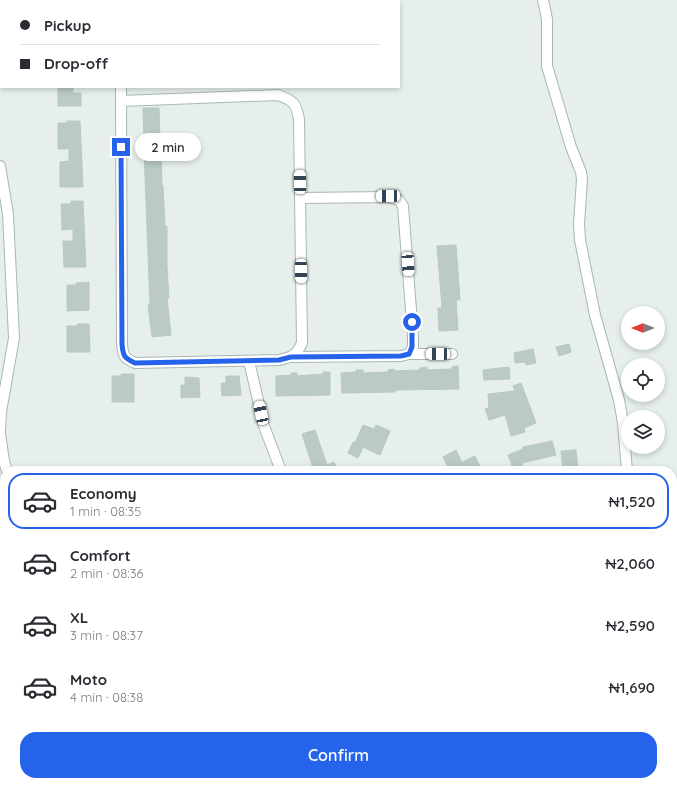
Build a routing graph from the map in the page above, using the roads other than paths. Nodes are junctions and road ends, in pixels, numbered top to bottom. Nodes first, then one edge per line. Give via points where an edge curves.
1 (543, 0) edge
2 (121, 88) edge
3 (249, 92) edge
4 (120, 101) junction
5 (0, 166) edge
6 (300, 198) junction
7 (409, 354) junction
8 (452, 354) dead end
9 (291, 357) junction
10 (250, 361) junction
11 (0, 412) edge
12 (0, 433) edge
13 (6, 466) edge
14 (279, 466) edge
15 (627, 466) edge

1 - 15 street via 547,19 546,50 550,79 581,172 580,240 595,315 619,400
2 - 4 street
3 - 4 street
3 - 6 street via 278,95 290,100 297,108
4 - 10 street via 123,355 135,363
5 - 11 street via 8,214 14,338
6 - 7 street via 388,196 399,200 403,206 412,336
6 - 9 street via 302,344
7 - 8 street
7 - 9 street
9 - 10 street
10 - 14 street via 264,426
11 - 12 street
12 - 13 street

